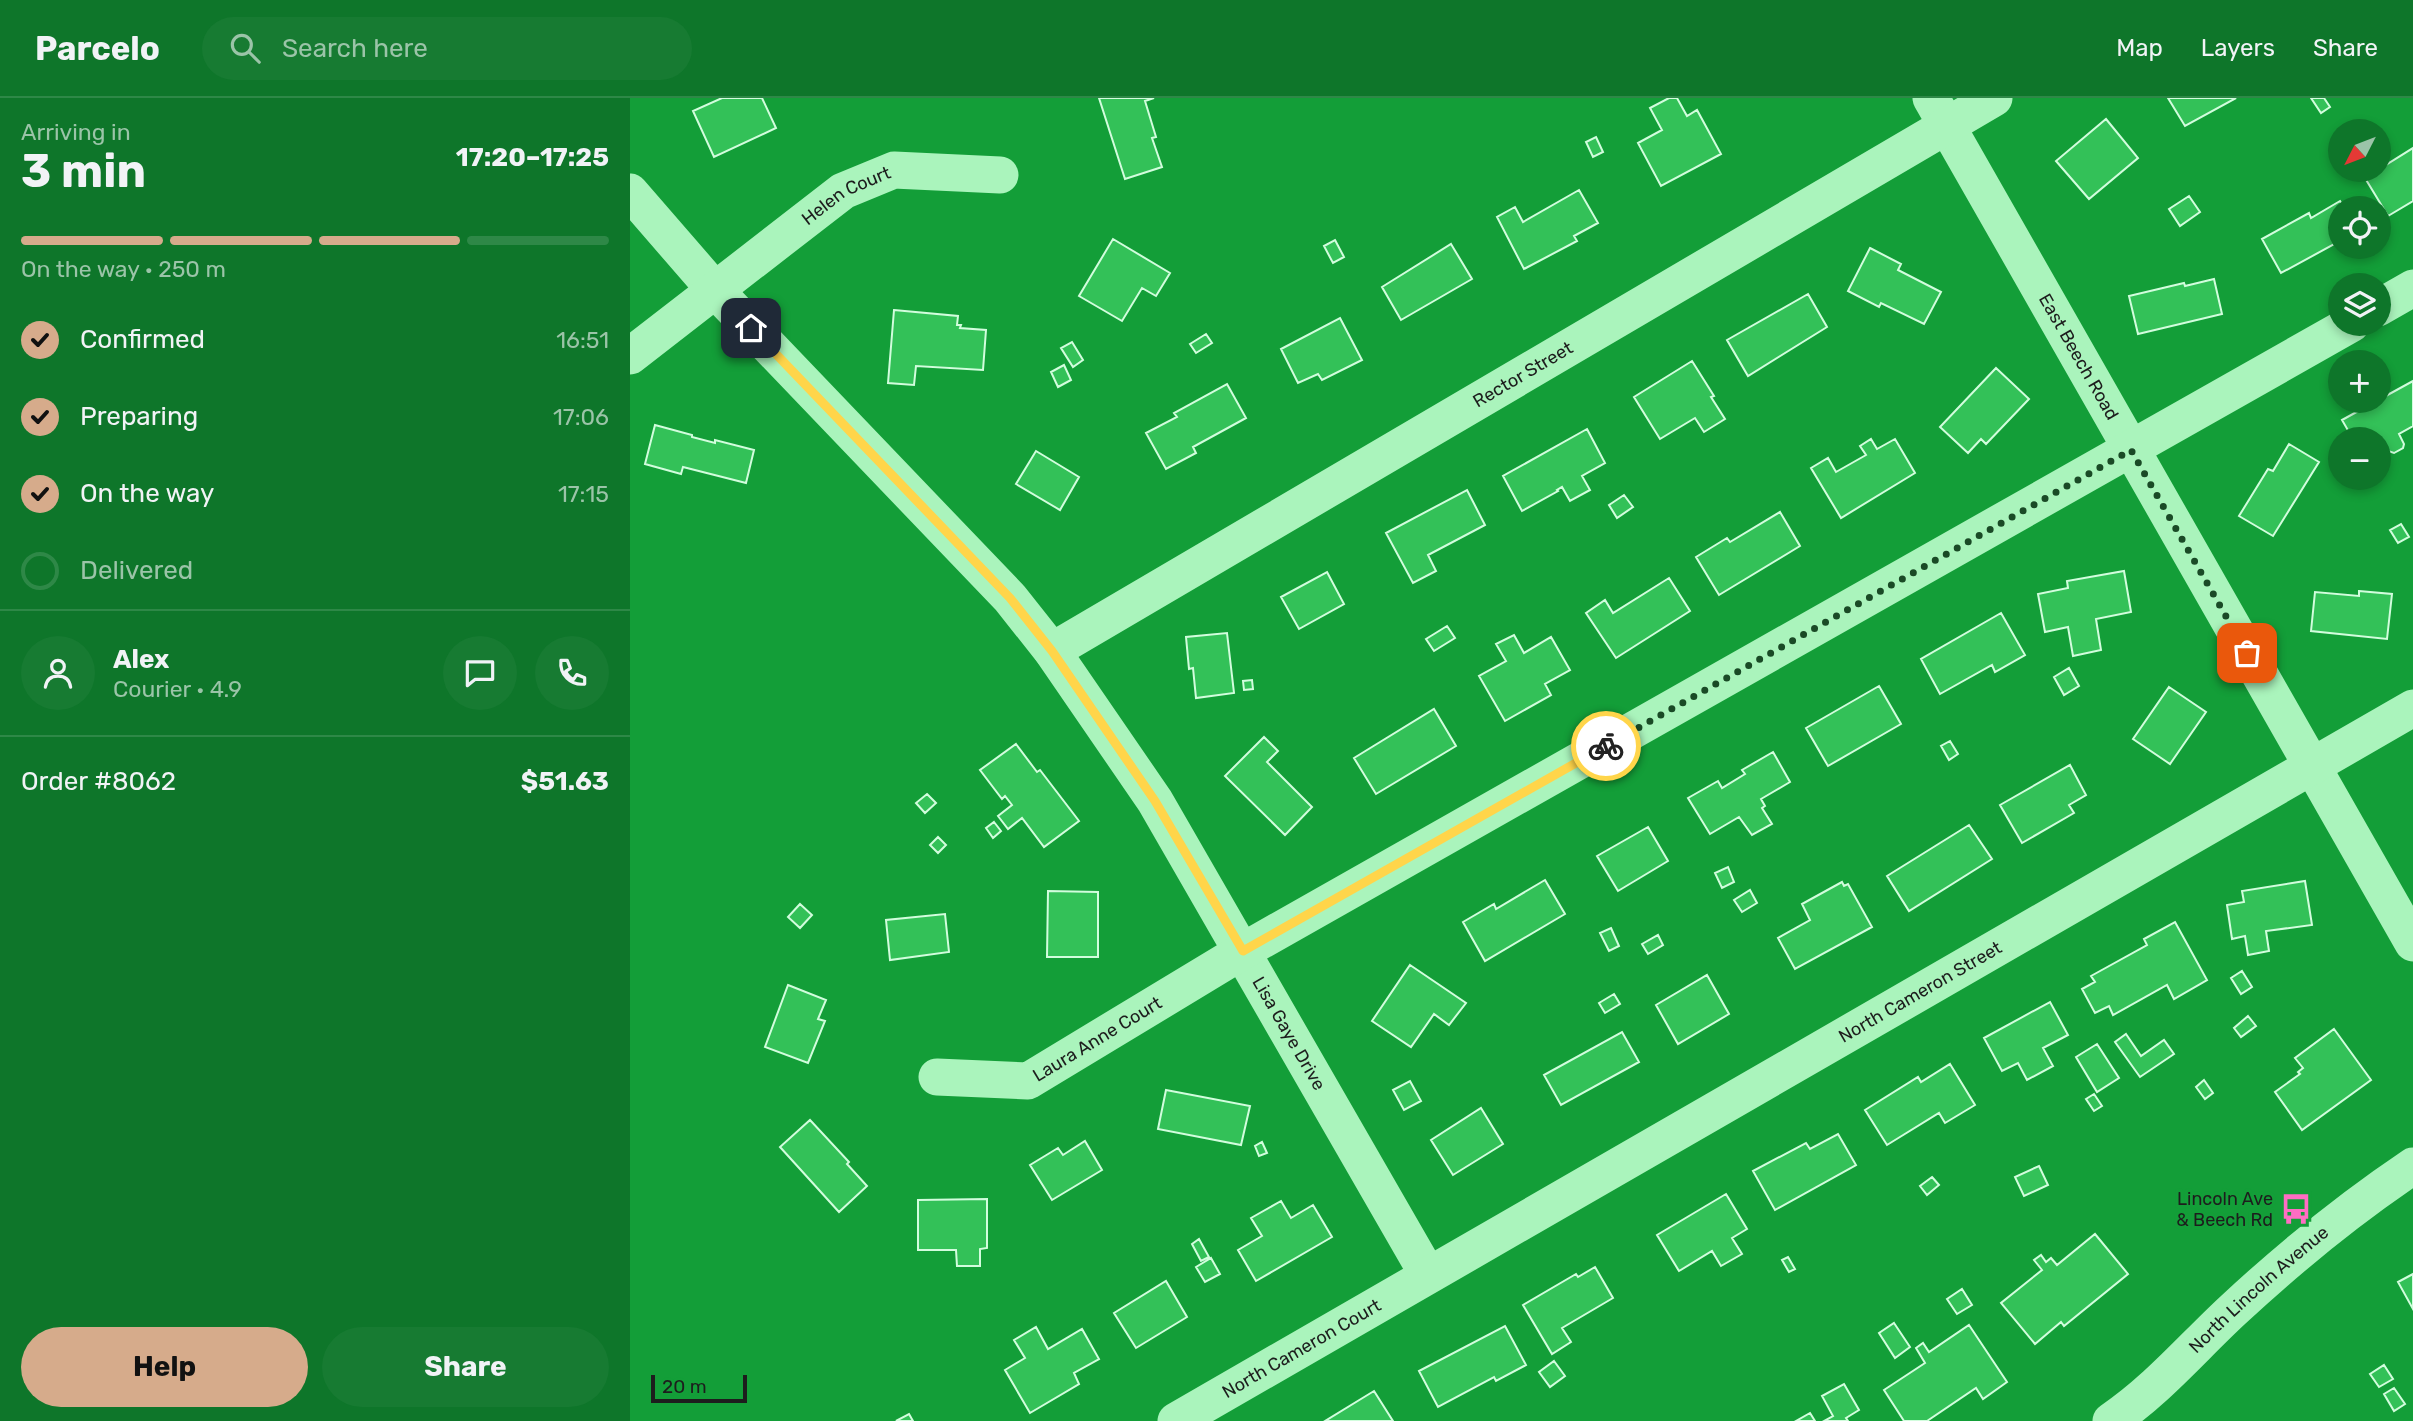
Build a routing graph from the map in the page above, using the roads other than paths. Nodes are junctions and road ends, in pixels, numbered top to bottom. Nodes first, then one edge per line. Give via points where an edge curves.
1 (1994, 98) edge
2 (1939, 112) edge
3 (1000, 175) dead end
4 (630, 192) edge
5 (2413, 288) edge
6 (714, 289) junction
7 (2391, 301) edge
8 (2330, 336) edge
9 (630, 356) edge
10 (2131, 450) junction
11 (1052, 651) junction
12 (2413, 708) edge
13 (2312, 766) junction
14 (2413, 943) edge
15 (1243, 951) junction
16 (937, 1077) dead end
17 (2413, 1167) edge
18 (1427, 1275) junction
19 (1176, 1421) edge
20 (2111, 1421) edge

1 - 2 street, Rector Street
2 - 10 street, East Beech Road
2 - 11 street, Rector Street
3 - 6 street, Helen Court via 894,170 843,191
4 - 6 street, Lisa Gaye Drive
5 - 7 street
6 - 9 street, Helen Court
6 - 11 street, Lisa Gaye Drive via 1010,598
8 - 10 street, Laura Anne Court
10 - 13 street, East Beech Road
10 - 15 street, Laura Anne Court
11 - 15 street, Lisa Gaye Drive via 1155,801
12 - 13 street, North Cameron Street
13 - 14 street, East Beech Road
13 - 18 street, North Cameron Street
15 - 16 street, Laura Anne Court via 1028,1081
15 - 18 street, Lisa Gaye Drive
17 - 20 street, North Lincoln Avenue via 2362,1199 2301,1250
18 - 19 street, North Cameron Court

